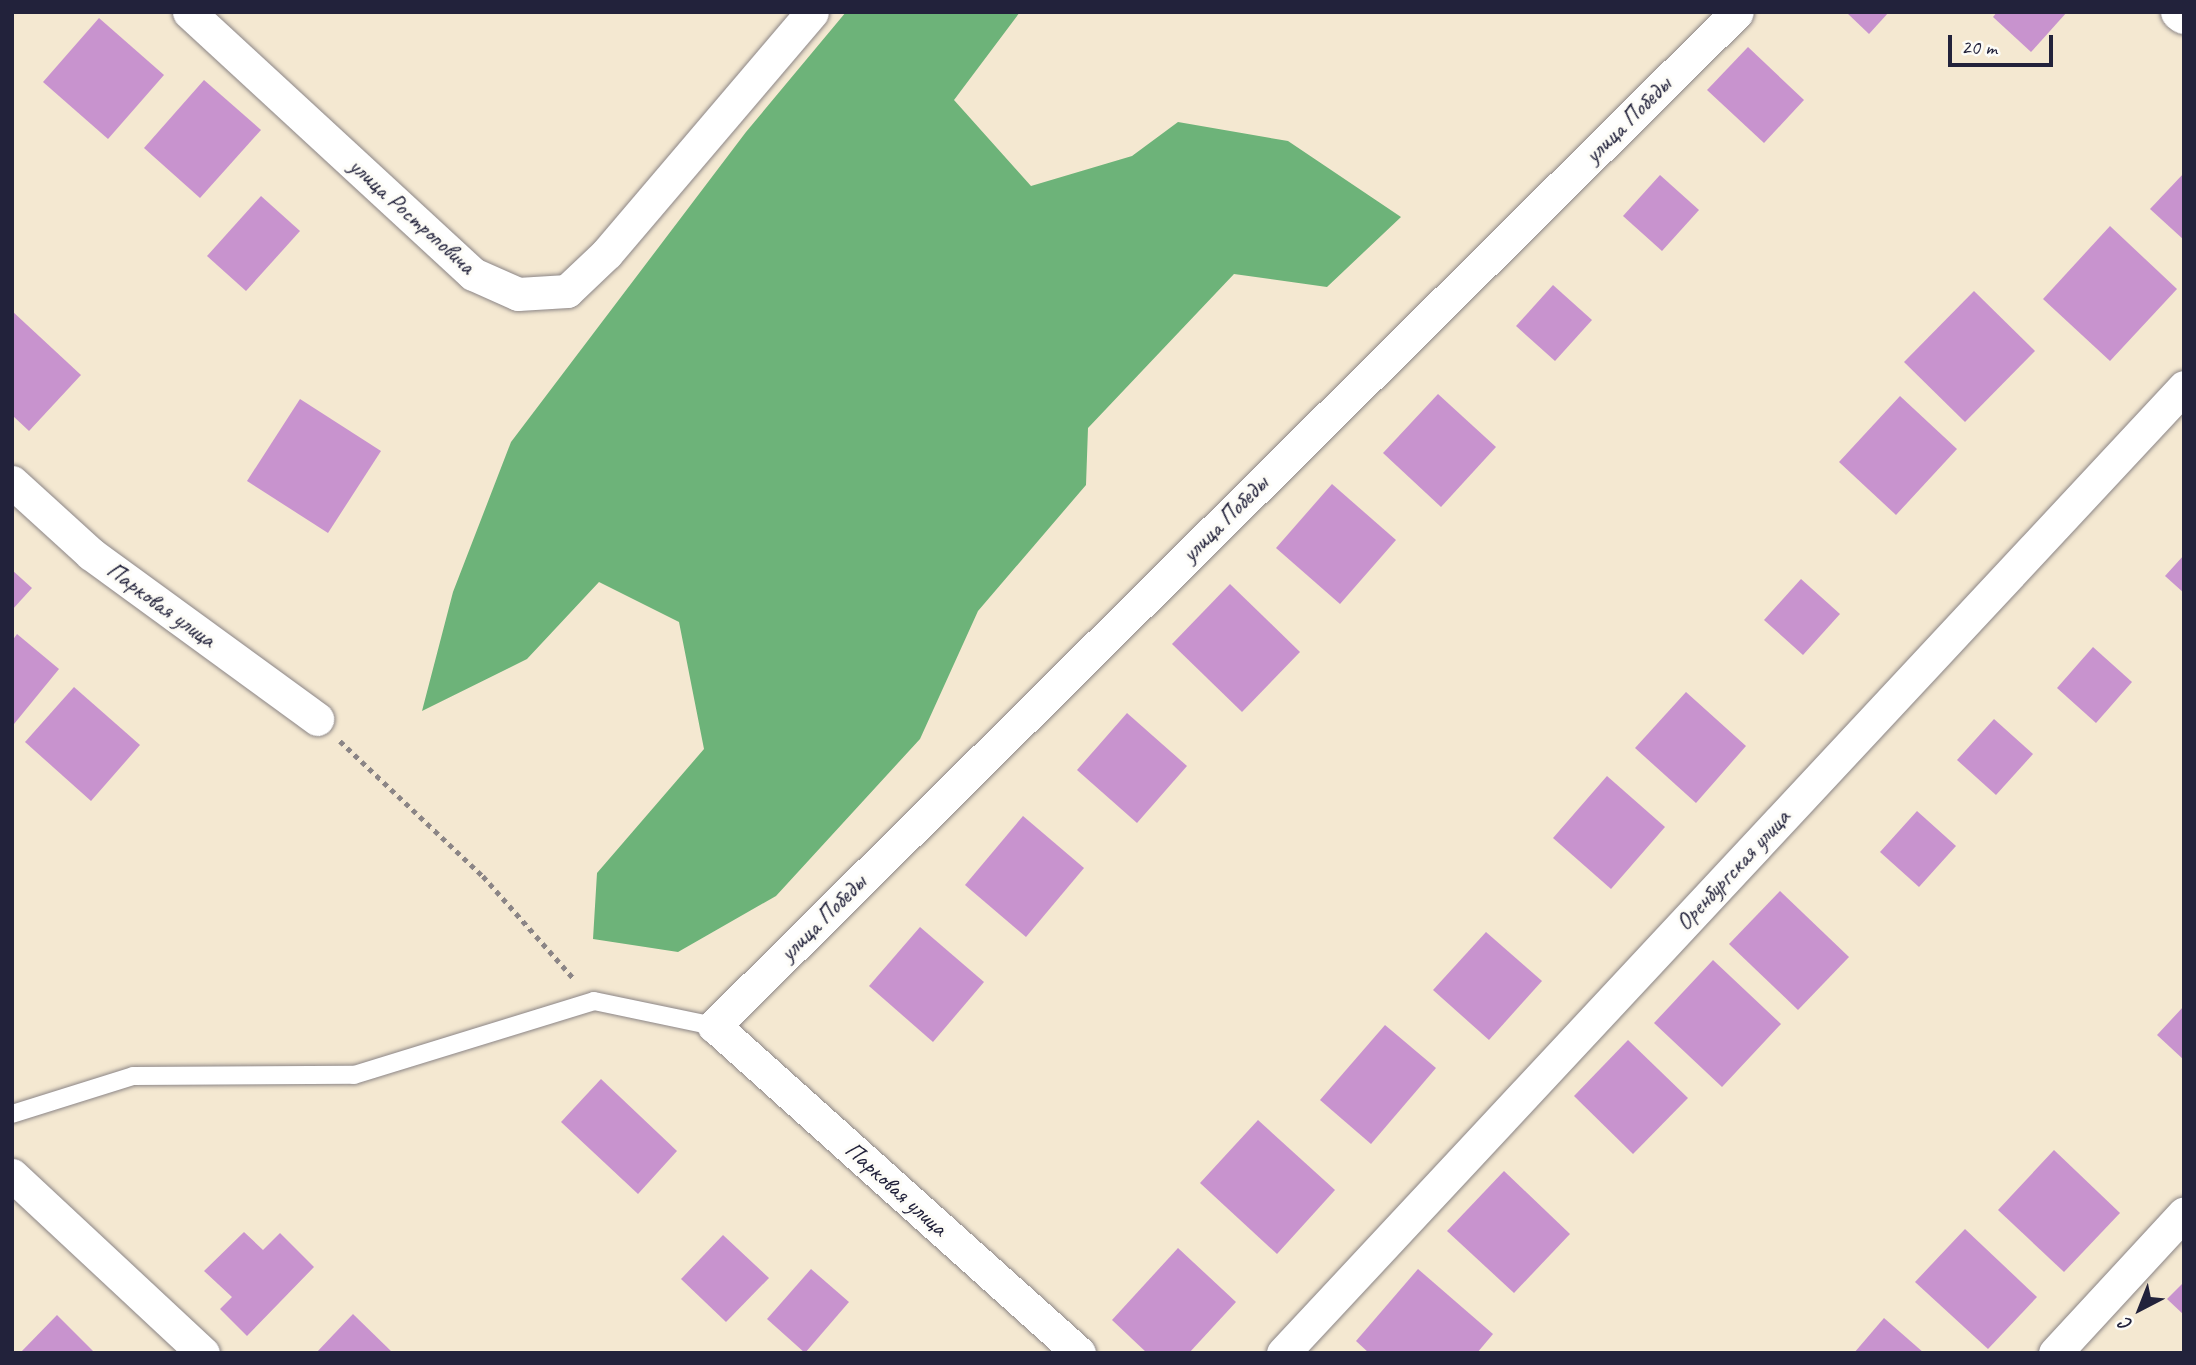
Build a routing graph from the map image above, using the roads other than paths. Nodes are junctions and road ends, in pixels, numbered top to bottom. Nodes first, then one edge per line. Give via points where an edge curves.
1 (189, 12) edge
2 (812, 12) edge
3 (1737, 12) edge
4 (2184, 387) edge
5 (12, 482) edge
6 (317, 719) road end
7 (714, 1026) junction
8 (12, 1114) edge
9 (12, 1175) edge
10 (2184, 1213) edge
11 (203, 1353) edge
12 (1079, 1353) edge
13 (1283, 1353) edge
14 (2055, 1353) edge

1 - 2 street, улица Ростроповича via 473,274 518,294 567,291 607,253
3 - 7 street, улица Победы
4 - 13 street, Оренбургская улица
5 - 6 street, Парковая улица via 91,554
7 - 8 lane via 594,1001 354,1075 133,1076
7 - 12 street, Парковая улица
9 - 11 street
10 - 14 street

